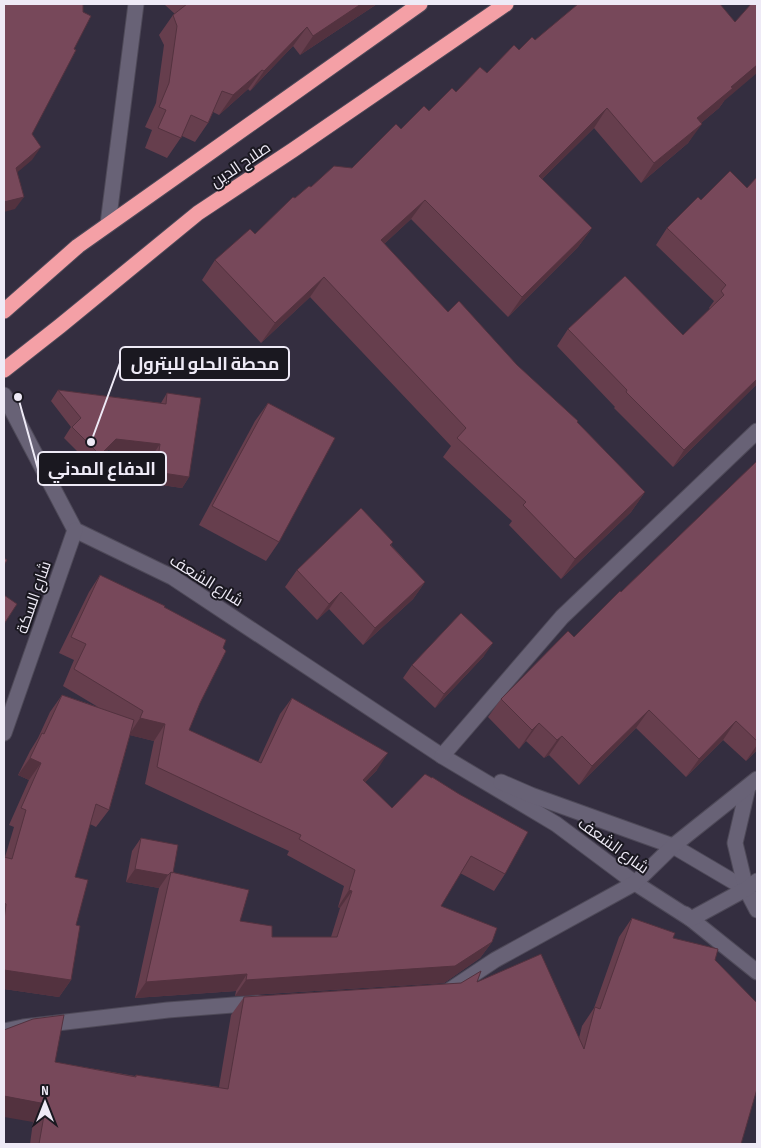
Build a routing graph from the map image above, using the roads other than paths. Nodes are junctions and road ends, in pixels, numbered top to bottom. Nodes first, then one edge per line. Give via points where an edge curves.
1 (136, 4) edge
2 (420, 4) edge
3 (506, 4) edge
4 (108, 224) junction
5 (33, 286) junction
6 (4, 296) edge
7 (4, 311) edge
8 (4, 370) edge
9 (4, 395) edge
10 (757, 431) edge
11 (75, 530) junction
12 (4, 732) edge
13 (442, 756) junction
14 (753, 783) edge
15 (673, 846) junction
16 (635, 883) junction
17 (752, 885) edge
18 (757, 910) edge
19 (692, 919) junction
20 (757, 972) edge
21 (428, 993) edge
22 (277, 1002) edge
23 (4, 1031) edge

1 - 4 street
2 - 4 highway, صلاح الدين
3 - 8 highway, صلاح الدين via 198,213
4 - 5 highway, صلاح الدين
5 - 6 highway
5 - 7 highway, صلاح الدين
9 - 11 street
10 - 13 street via 562,617
11 - 12 street, شارع السكة
11 - 13 street, شارع الشعف via 172,577
13 - 15 street, شارع الشعف via 531,795
13 - 16 street, شارع الشعف via 556,824
14 - 15 street
14 - 17 street via 735,843
15 - 16 street
15 - 17 street, شارع الشعف
16 - 19 street, شارع الشعف
16 - 21 street via 495,960 447,992
17 - 18 street
17 - 19 street
19 - 20 street
22 - 23 street via 168,1010

